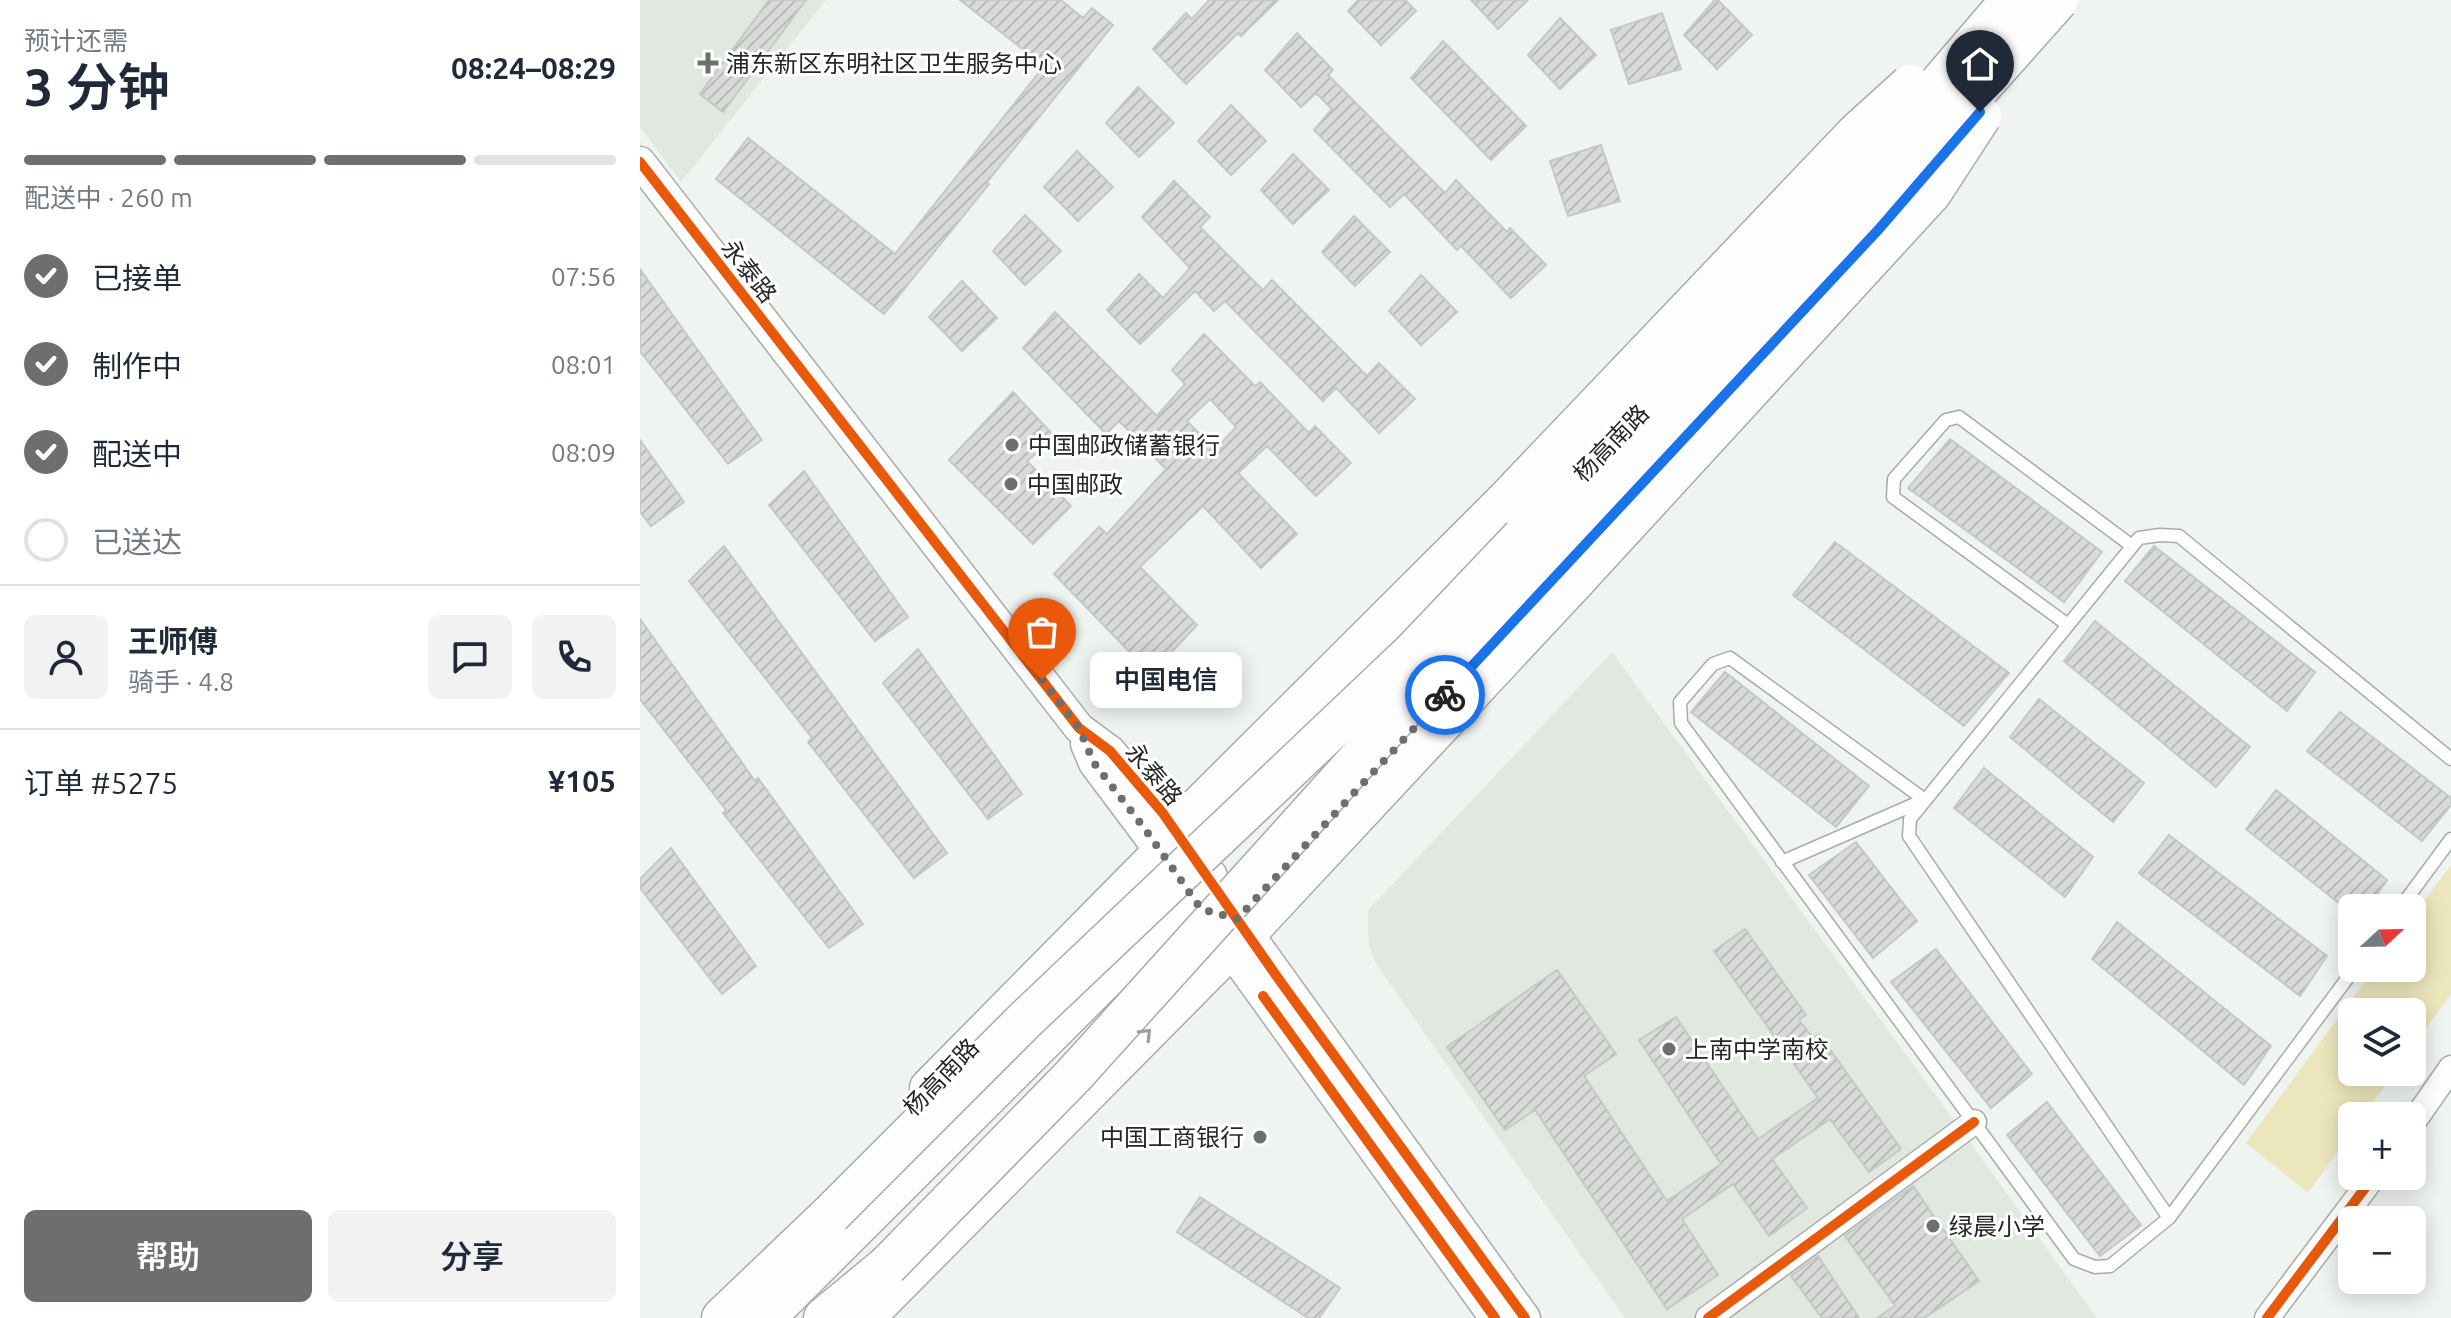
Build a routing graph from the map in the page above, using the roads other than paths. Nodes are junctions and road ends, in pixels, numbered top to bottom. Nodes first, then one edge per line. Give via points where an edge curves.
1 (1990, 0) edge
2 (2008, 0) edge
3 (2058, 4) edge
4 (640, 162) edge
5 (2132, 546) junction
6 (1396, 625) junction
7 (2068, 625) junction
8 (2451, 759) edge
9 (1925, 800) junction
10 (2451, 839) edge
11 (1782, 862) junction
12 (1203, 887) junction
13 (2410, 894) edge
14 (2345, 982) edge
15 (2451, 1068) edge
16 (2426, 1104) edge
17 (1974, 1122) junction
18 (2363, 1190) edge
19 (825, 1207) junction
20 (2169, 1218) junction
21 (887, 1266) junction
22 (859, 1315) edge
23 (737, 1317) edge
24 (701, 1318) edge
25 (801, 1318) edge
26 (824, 1318) edge
27 (1495, 1318) edge
28 (1525, 1318) edge
29 (1708, 1318) edge
30 (2267, 1318) edge

1 - 6 main road, 杨高南路 via 1782,234
2 - 6 highway, bridge via 1857,133 1515,491
2 - 19 highway, 杨高南路, bridge via 1734,314 1413,652
3 - 12 main road, 杨高南路 via 1869,241
3 - 12 highway, bridge via 1931,193 1475,686
3 - 21 highway, 杨高南路, bridge via 1826,260 1422,689 1073,1076
4 - 12 street, 永泰路 via 1079,728 1110,751 1162,812
5 - 7 lane
5 - 7 lane via 1959,417 1946,420 1894,479 1893,497
5 - 8 lane via 2139,538 2179,536
6 - 12 main road, 杨高南路
6 - 12 highway via 1347,660
7 - 9 lane
9 - 11 lane
9 - 11 lane via 1730,658 1713,664 1680,702 1681,723
9 - 20 lane via 1910,819 1909,836
10 - 13 lane
11 - 17 lane
12 - 19 main road, 杨高南路 via 1119,894
22 -> 12 main road, 杨高南路 via 1194,985
12 - 23 main road, 杨高南路 via 780,1304
12 - 25 main road, 杨高南路
12 - 27 street, 永泰路
12 - 28 street, 永泰路
14 - 20 lane
15 - 16 street
17 - 20 lane via 2074,1259 2110,1266
17 - 29 street
18 - 30 street
19 - 23 highway, 杨高南路
19 - 24 main road, 杨高南路
21 - 22 highway
21 - 26 highway, 杨高南路

